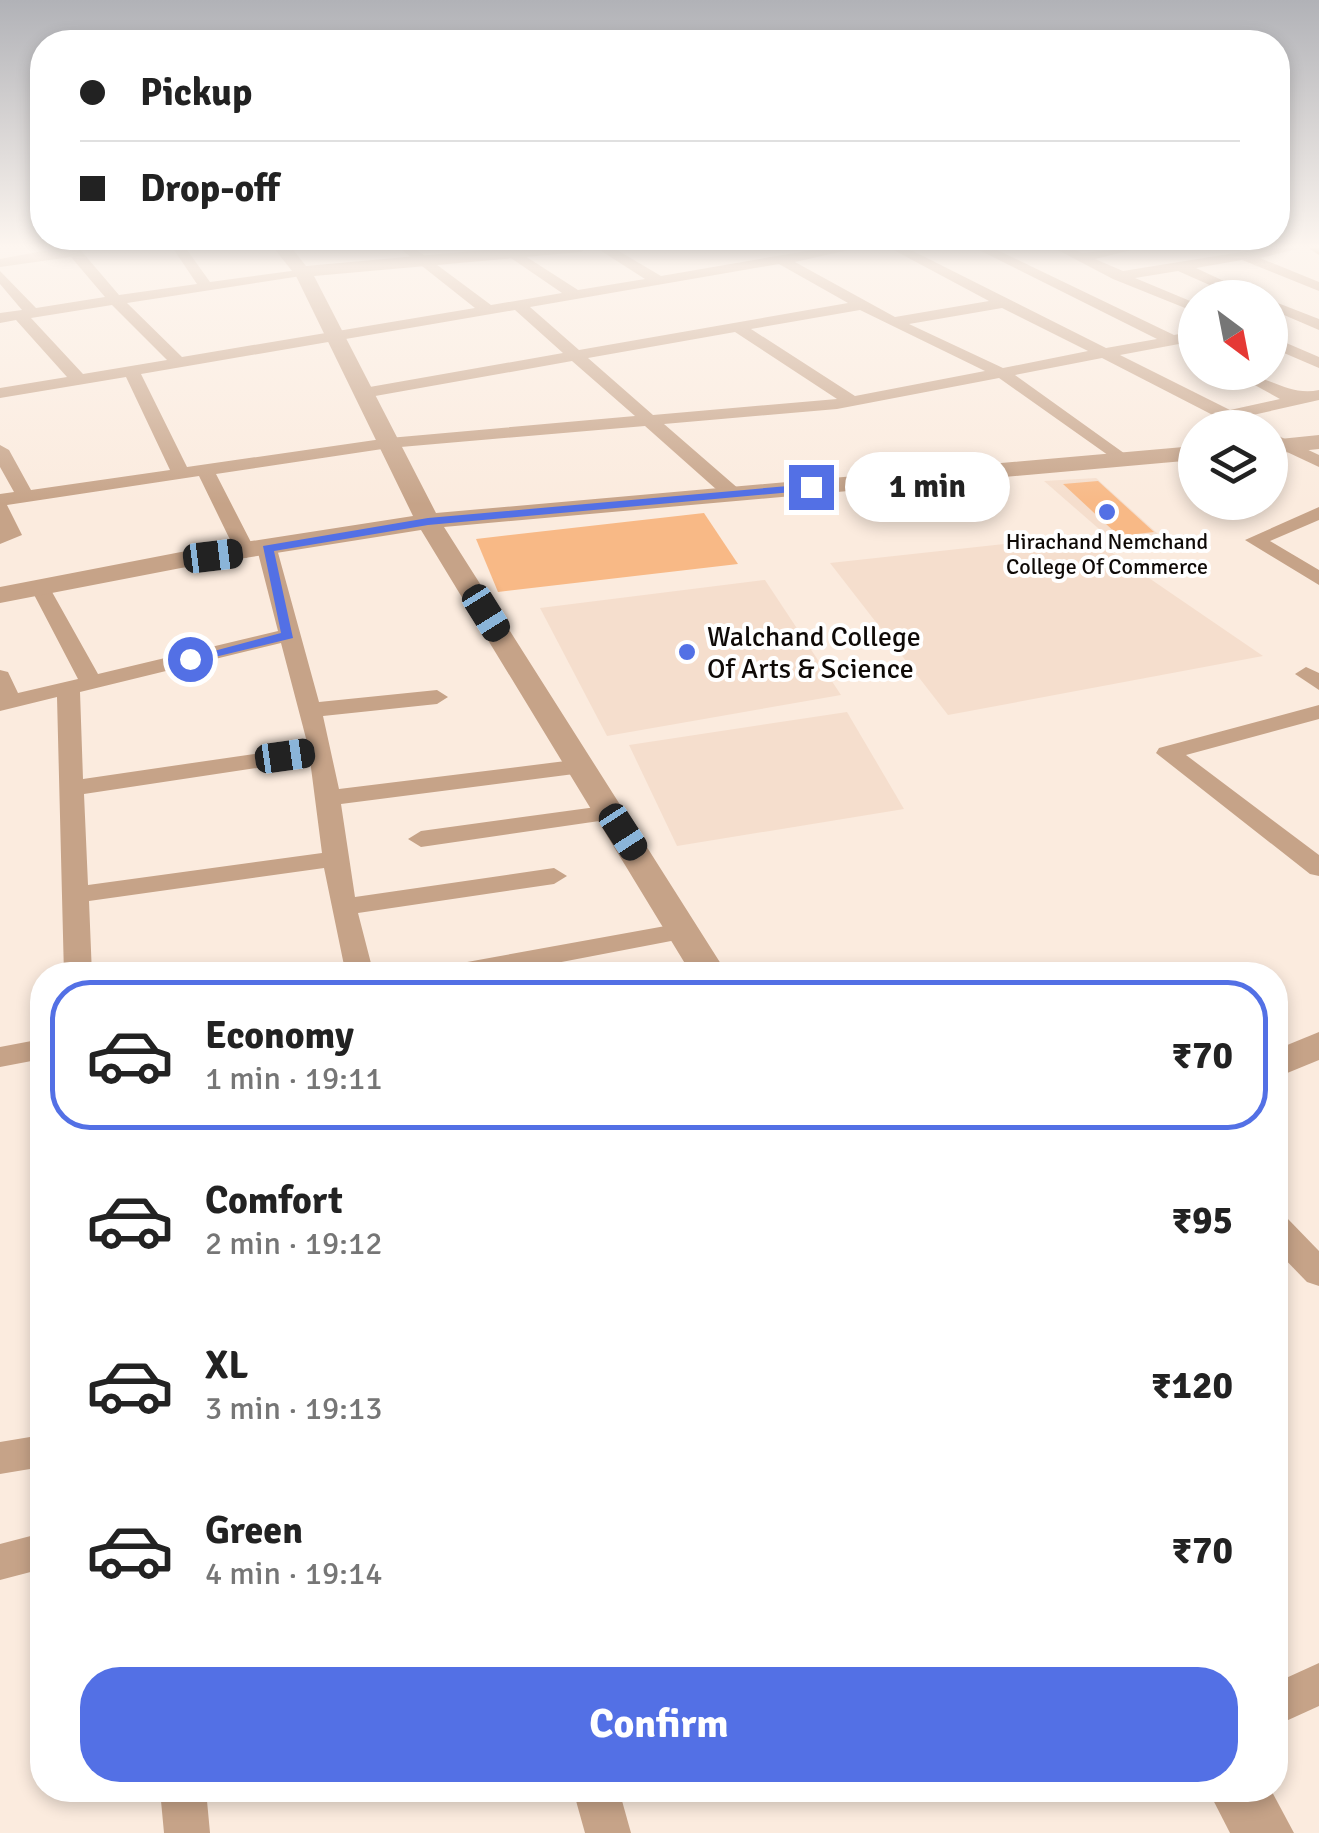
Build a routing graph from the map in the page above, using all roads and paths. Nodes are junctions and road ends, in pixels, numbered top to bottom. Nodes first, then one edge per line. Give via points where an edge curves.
1 (41, 333) edge
2 (148, 333) edge
3 (333, 333) edge
4 (355, 333) edge
5 (549, 333) edge
6 (706, 333) edge
7 (746, 333) edge
8 (916, 333) edge
9 (1062, 333) edge
10 (1157, 333) edge
11 (335, 336) junction
12 (1178, 339) edge
13 (1172, 340) junction
14 (1178, 343) edge
15 (1288, 350) edge
16 (1104, 354) junction
17 (576, 356) junction
18 (179, 363) junction
19 (1319, 363) edge
20 (131, 371) junction
21 (1002, 373) junction
22 (80, 380) junction
23 (1275, 390) edge
24 (364, 393) junction
25 (0, 394) edge
26 (1319, 395) edge
27 (1295, 400) junction
28 (852, 401) junction
29 (1216, 410) edge
30 (1253, 410) edge
31 (1319, 411) edge
32 (652, 421) junction
33 (1319, 442) edge
34 (389, 443) junction
35 (1288, 443) edge
36 (1288, 448) edge
37 (0, 450) edge
38 (1178, 455) edge
39 (1122, 460) junction
40 (1319, 462) edge
41 (206, 470) junction
42 (181, 474) junction
43 (733, 494) junction
44 (25, 496) junction
45 (0, 500) edge
46 (0, 508) edge
47 (1319, 513) edge
48 (428, 521) junction
49 (0, 538) edge
50 (256, 550) junction
51 (1319, 579) edge
52 (40, 588) junction
53 (0, 595) edge
54 (288, 635) junction
55 (0, 677) edge
56 (80, 686) junction
57 (437, 697) dead end
58 (6, 703) edge
59 (310, 710) junction
60 (1319, 712) edge
61 (321, 752) junction
62 (582, 766) junction
63 (72, 788) junction
64 (325, 798) junction
65 (611, 813) junction
66 (421, 839) dead end
67 (335, 859) junction
68 (1318, 865) edge
69 (554, 876) dead end
70 (78, 894) junction
71 (344, 907) junction
72 (682, 931) junction
73 (78, 962) edge
74 (357, 962) edge
75 (514, 962) edge
76 (702, 962) edge
77 (1319, 1045) edge
78 (30, 1052) edge
79 (0, 1057) edge
80 (1288, 1059) edge
81 (1288, 1242) edge
82 (1319, 1273) edge
83 (30, 1452) edge
84 (0, 1458) edge
85 (30, 1554) edge
86 (0, 1562) edge
87 (1319, 1684) edge
88 (1288, 1700) edge
89 (184, 1802) edge
90 (599, 1802) edge
91 (1245, 1802) edge
92 (187, 1833) edge
93 (608, 1833) edge
94 (1264, 1833) edge

1 - 22 street
2 - 18 street
3 - 11 street
4 - 11 street
5 - 17 street
6 - 17 street
7 - 28 street
8 - 21 street
9 - 16 street
10 - 13 street
11 - 18 street
11 - 24 street
12 - 13 street
13 - 14 street
13 - 16 street
15 - 19 street
16 - 21 street
16 - 29 street
17 - 24 street
17 - 32 street
18 - 20 street
20 - 22 street
20 - 42 street
21 - 28 street
21 - 39 street
22 - 25 street
23 - 27 street
24 - 34 street
26 - 27 street
27 - 30 street
27 - 31 street
28 - 32 street
32 - 34 street
32 - 43 street
33 - 35 street
34 - 41 street
34 - 48 street
36 - 40 street
37 - 44 street
38 - 39 street
39 - 43 street
41 - 42 street
41 - 50 street
42 - 44 street
43 - 48 street
44 - 45 street
46 - 49 street via 12,536
47 - 51 street via 1255,540
48 - 50 street
48 - 62 street
50 - 52 street
50 - 54 street
52 - 53 street
52 - 56 street
54 - 56 street
54 - 59 street
55 - 58 street
56 - 58 street
56 - 63 street
57 - 59 street
59 - 61 street
60 - 68 street via 1168,753
61 - 63 street
61 - 64 street
62 - 64 street
62 - 65 street
63 - 70 street
64 - 67 street
65 - 66 street
65 - 72 street
67 - 70 street
67 - 71 street
69 - 71 street
70 - 73 street
71 - 74 street
72 - 75 street
72 - 76 street
77 - 80 street
78 - 79 street
81 - 82 street
83 - 84 street
85 - 86 street
87 - 88 street
89 - 92 street
90 - 93 street
91 - 94 street

